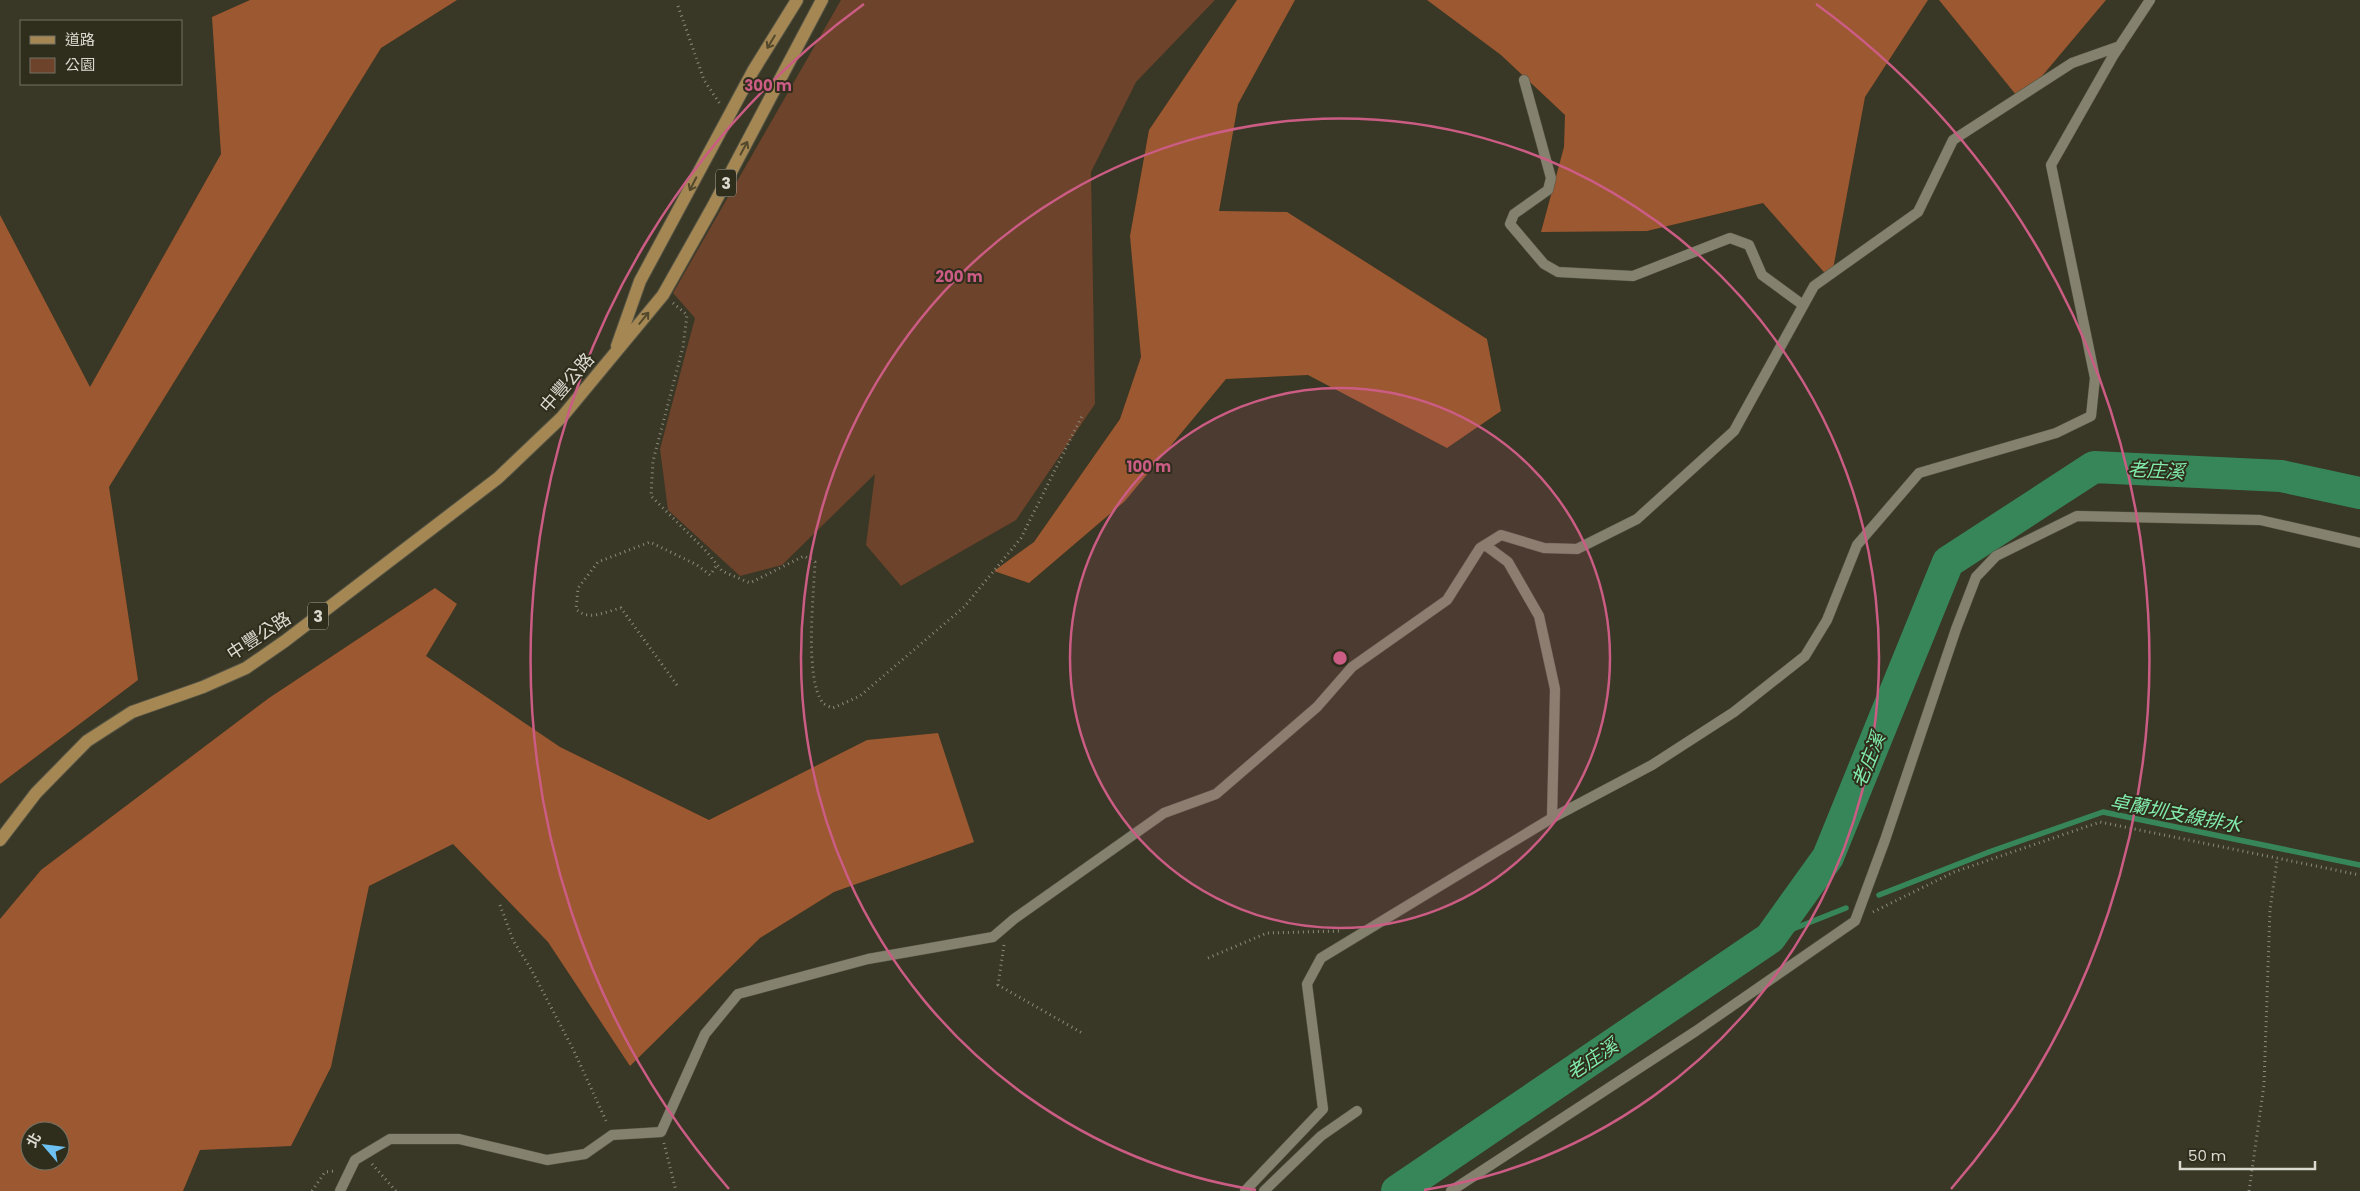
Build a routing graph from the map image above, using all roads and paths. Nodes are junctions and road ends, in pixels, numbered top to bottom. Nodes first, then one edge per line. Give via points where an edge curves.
1 (797, 0) edge
2 (822, 0) edge
3 (2150, 0) edge
4 (678, 6) dead end
5 (2120, 46) junction
6 (1524, 80) dead end
7 (728, 117) junction
8 (663, 295) junction
9 (1803, 305) junction
10 (614, 356) junction
11 (1082, 416) dead end
12 (2360, 543) edge
13 (1485, 545) junction
14 (717, 565) junction
15 (677, 685) dead end
16 (1552, 818) junction
17 (0, 840) edge
18 (2277, 860) junction
19 (2360, 875) edge
20 (500, 905) dead end
21 (1855, 922) junction
22 (1002, 929) junction
23 (1366, 930) junction
24 (1208, 958) dead end
25 (1084, 1034) dead end
26 (1357, 1111) dead end
27 (661, 1132) junction
28 (612, 1135) junction
29 (364, 1155) junction
30 (351, 1168) junction
31 (312, 1191) edge
32 (340, 1191) edge
33 (396, 1191) edge
34 (676, 1191) edge
35 (1245, 1191) edge
36 (1264, 1191) edge
37 (1451, 1191) edge
38 (2249, 1191) edge

1 -> 7 main road, 中豐公路 / 3
8 -> 2 main road, 中豐公路 / 3
3 - 5 lane
4 - 7 path via 704,80
5 - 9 lane via 2072,63 1953,140 1918,212 1814,286
5 - 16 lane via 2051,165 2095,378 2091,416 2056,433 1919,473 1857,545 1827,620 1805,656 1734,712 1652,765
6 - 9 lane via 1551,178 1548,190 1514,214 1510,224 1544,264 1558,272 1633,276 1730,238 1749,244 1762,275
7 -> 10 main road, 中豐公路 / 3 via 640,281
10 -> 8 main road, 中豐公路 / 3
8 - 14 path via 687,315 683,347 653,461 651,496
9 - 13 lane via 1734,431 1637,519 1577,549 1544,548 1501,535
10 - 17 main road, 中豐公路 / 3 via 562,417 498,478 286,641 246,668 132,712 86,741 36,794
11 - 14 path via 1022,538 964,608 860,696 833,708 824,704 817,689 812,658 815,562 804,556 750,583 722,571
12 - 21 lane via 2260,520 2077,516 1996,556 1976,577
13 - 16 lane via 1508,562 1538,616 1555,690
13 - 22 lane via 1447,600 1352,667 1317,707 1216,794 1164,813
14 - 15 path via 710,576 697,565 650,542 598,562 578,588 576,609 593,617 621,608
16 - 23 lane
18 - 19 path
18 - 21 path via 2100,822 1954,872
18 - 38 path via 2270,910 2264,1085
20 - 28 path via 513,940 574,1051
21 - 37 lane via 1696,1031
22 - 25 path via 1004,948 998,985
22 - 27 lane via 993,937 868,959 738,994 705,1034
23 - 24 path via 1268,933
23 - 35 lane via 1321,958 1307,984 1323,1109
26 - 36 lane via 1321,1136
27 - 28 lane
27 - 34 path
28 - 29 lane via 585,1154 547,1160 460,1139 390,1139
29 - 30 lane via 355,1160
29 - 33 path
30 - 31 path via 325,1172
30 - 32 lane

